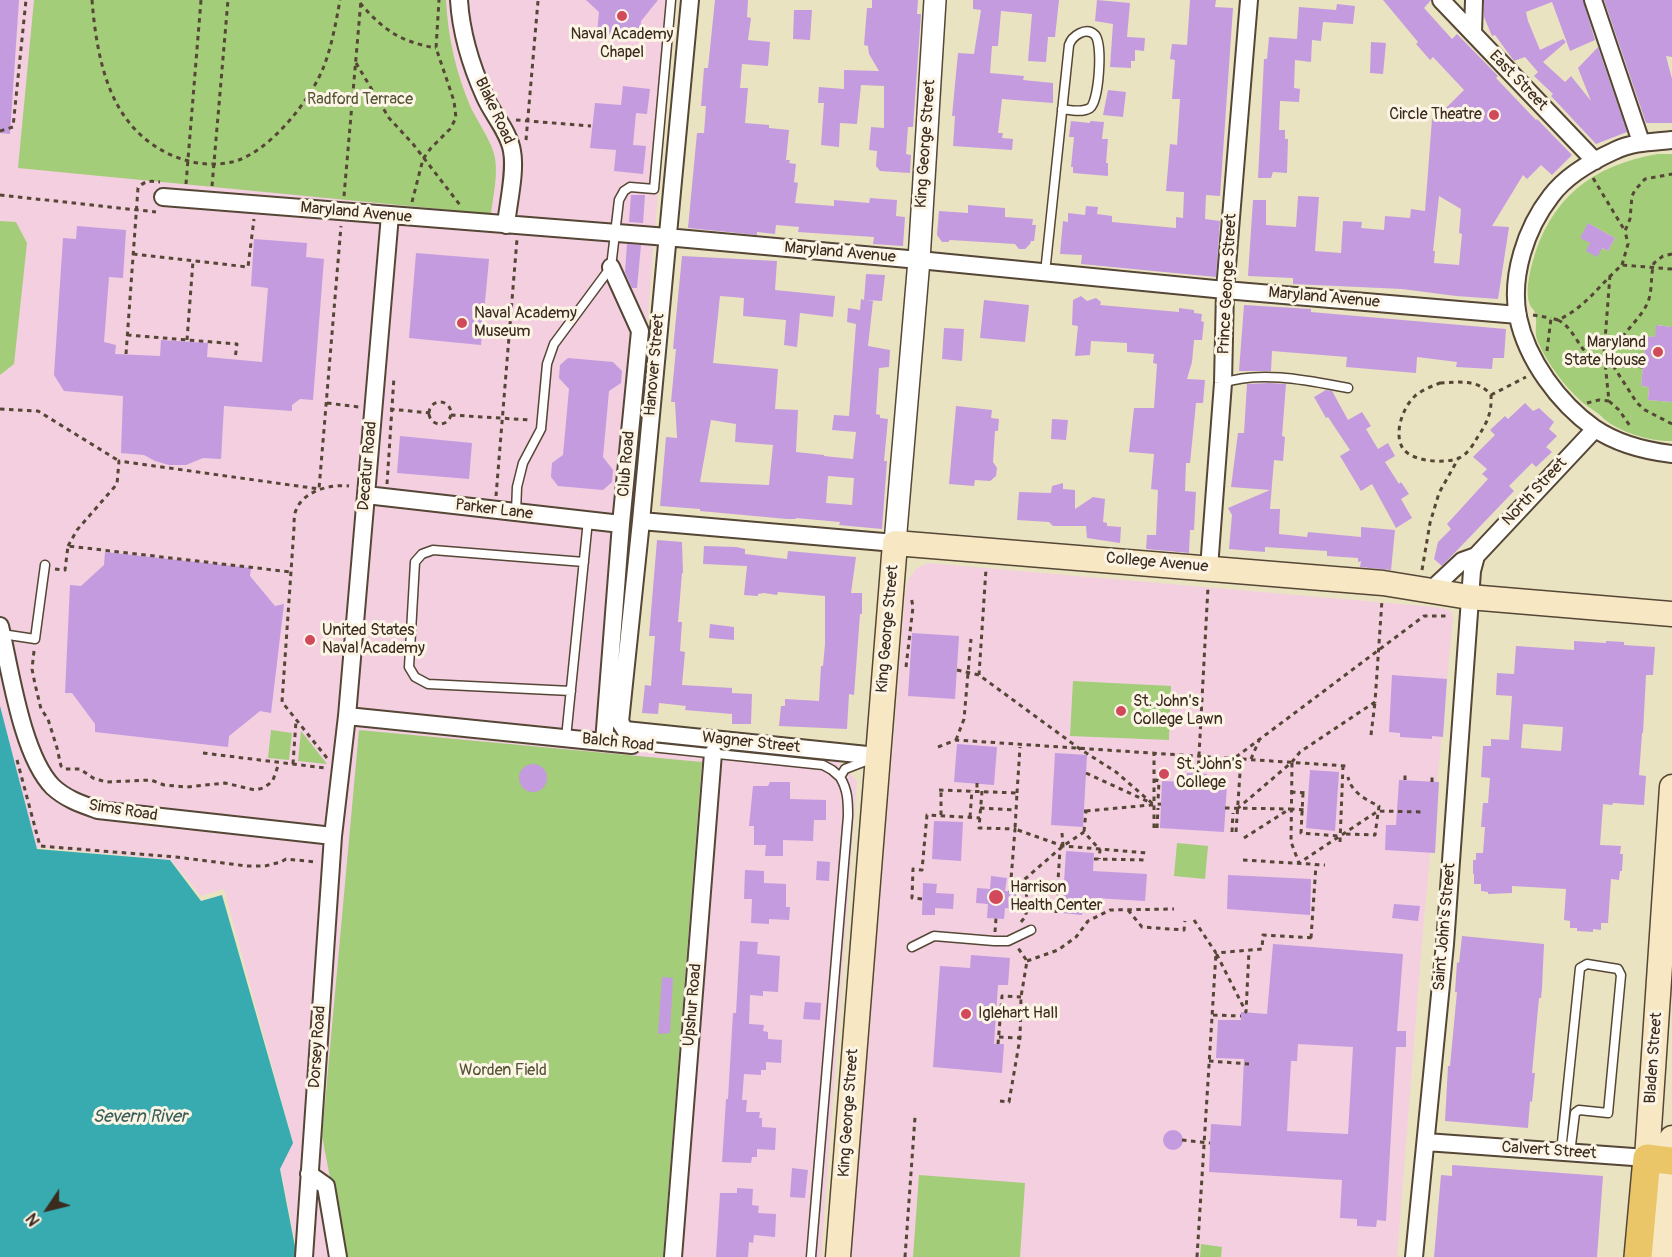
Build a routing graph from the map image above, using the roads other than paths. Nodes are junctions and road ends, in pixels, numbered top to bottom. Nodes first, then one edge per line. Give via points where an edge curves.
1 (459, 0) edge
2 (670, 0) edge
3 (690, 0) edge
4 (935, 0) edge
5 (1249, 0) edge
6 (1441, 0) edge
7 (1474, 0) edge
8 (1593, 0) edge
9 (1473, 33) junction
10 (1062, 110) junction
11 (1672, 140) edge
12 (1641, 142) junction
13 (1595, 161) junction
14 (162, 205) road end
15 (390, 215) junction
16 (512, 225) junction
17 (614, 233) junction
18 (668, 238) junction
19 (920, 260) junction
20 (611, 267) junction
21 (1045, 273) junction
22 (1225, 290) junction
23 (1518, 315) junction
24 (1223, 383) junction
25 (1348, 388) dead end
26 (1595, 429) junction
27 (1672, 454) edge
28 (366, 495) junction
29 (516, 512) junction
30 (588, 520) junction
31 (641, 522) junction
32 (621, 524) junction
33 (895, 543) junction
34 (1476, 556) junction
35 (584, 562) junction
36 (45, 567) road end
37 (1209, 568) junction
38 (1425, 589) junction
39 (1469, 597) junction
40 (1672, 614) edge
41 (1, 630) edge
42 (571, 691) junction
43 (347, 716) junction
44 (628, 737) junction
45 (566, 738) junction
46 (604, 742) junction
47 (713, 753) junction
48 (877, 756) junction
49 (840, 777) junction
50 (1672, 787) edge
51 (333, 836) junction
52 (1669, 887) edge
53 (1031, 930) dead end
54 (912, 947) dead end
55 (1426, 1142) junction
56 (1565, 1152) junction
57 (1665, 1155) edge
58 (309, 1174) junction
59 (304, 1257) edge
60 (338, 1257) edge
61 (673, 1257) edge
62 (811, 1257) edge
63 (838, 1257) edge
64 (1413, 1257) edge
65 (1638, 1257) edge
66 (1661, 1257) edge

1 - 16 street, Blake Road via 473,68 512,151
2 - 17 lane via 654,189 630,187 624,191
3 - 18 street, Hanover Street
4 - 19 street, King George Street
5 - 22 street, Prince George Street
6 - 9 street, East Street
7 - 9 street
8 - 12 street
9 - 13 street, East Street
10 - 10 lane via 1086,110 1096,98 1100,45 1091,33 1076,35 1071,40
10 - 21 lane
11 - 12 street
12 - 13 street
13 - 23 street via 1552,194 1530,231 1520,262
14 - 15 street, Maryland Avenue
15 - 16 street, Maryland Avenue
15 - 28 street, Decatur Road
16 - 17 street, Maryland Avenue
17 - 18 street, Maryland Avenue
17 - 20 lane
18 - 19 street, Maryland Avenue
18 - 31 street, Hanover Street
19 - 21 street, Maryland Avenue
19 - 33 street, King George Street
20 - 29 lane via 554,344 547,364 542,429 523,463
20 - 32 street, Club Road via 640,332
21 - 22 street, Maryland Avenue
22 - 23 street, Maryland Avenue
22 - 24 street, Prince George Street
23 - 26 street via 1522,330 1560,396
24 - 25 lane via 1289,377
24 - 37 street, Prince George Street
26 - 27 street via 1627,444
26 - 34 street, North Street
28 - 29 street, Parker Lane
28 - 43 street, Decatur Road
29 - 30 street, Parker Lane
30 - 32 street, Parker Lane
30 - 35 lane
31 - 33 street, College Avenue
31 - 44 street, Hanover Street via 620,722
32 - 46 street, Club Road
33 - 37 main road, College Avenue
33 - 48 main road, King George Street
34 - 38 street, North Street via 1462,561
34 - 39 street
35 - 42 lane
35 - 42 lane via 433,550 415,562 409,667 415,677 428,684
36 - 41 lane via 35,639
37 - 38 main road, College Avenue
38 - 39 main road, College Avenue
39 - 40 main road, College Avenue
39 - 55 street, Saint John's Street via 1445,944
41 - 51 street, Sims Road via 19,709 37,764 52,786 71,801 98,810
42 - 45 lane
43 - 45 street, Balch Road
43 - 51 street, Decatur Road
44 - 46 street, Balch Road
44 - 47 lane, Balch Road
44 - 48 street, Wagner Street
45 - 46 street, Balch Road
47 - 49 lane, Balch Road via 823,765
47 - 61 street, Upshur Road
48 - 49 lane via 845,769
48 - 63 main road, King George Street
49 - 62 lane via 848,797 848,816
50 - 52 main road, Bladen Street
51 - 58 street, Dorsey Road
52 - 57 main road, Bladen Street
53 - 54 lane via 1008,941 994,942 934,936
55 - 56 street, Calvert Street
55 - 64 street, Saint John's Street
56 - 56 lane via 1575,1113 1608,1113 1621,975 1618,969 1587,964 1580,968
56 - 57 street, Calvert Street
57 - 65 main road, Bladen Street
57 - 66 main road, Bladen Street
58 - 59 street, Dorsey Road
58 - 60 street via 326,1186

